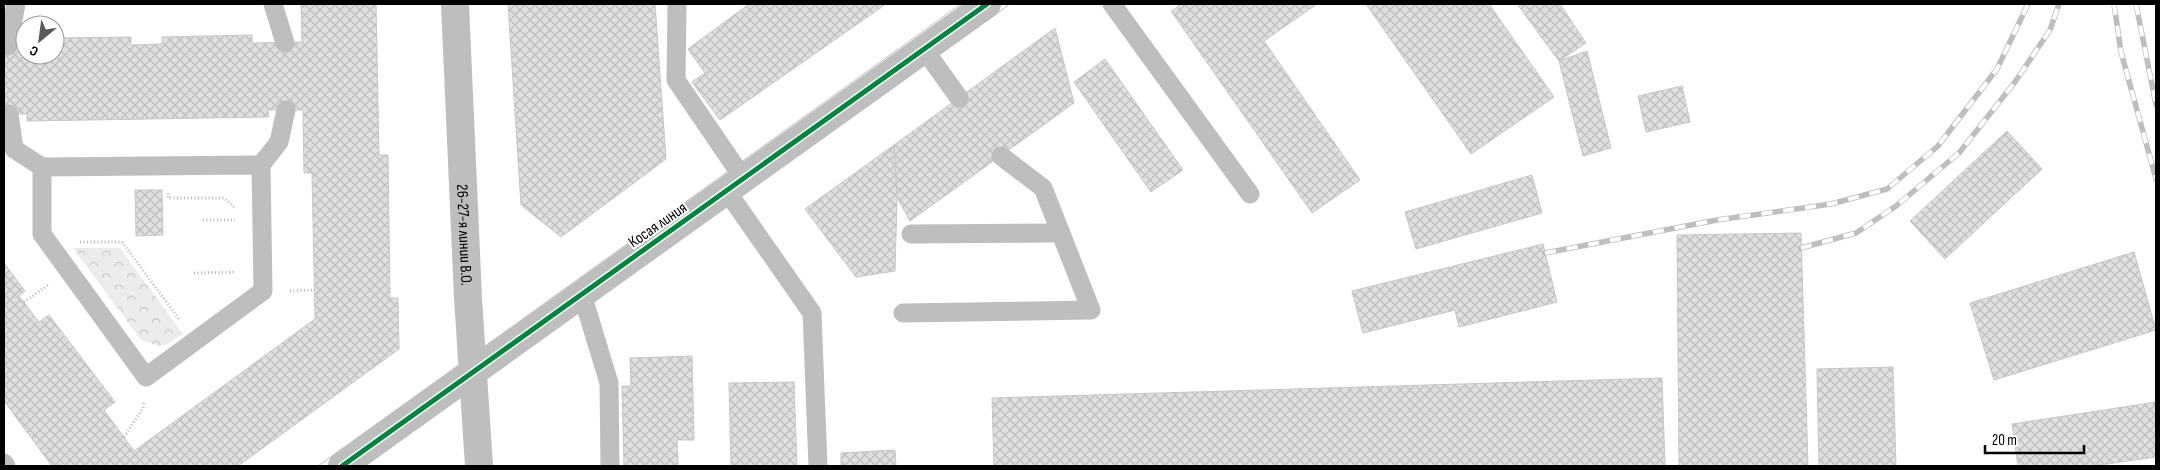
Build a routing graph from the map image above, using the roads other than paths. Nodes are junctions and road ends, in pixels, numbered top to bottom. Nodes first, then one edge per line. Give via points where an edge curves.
1 (16, 4) edge
2 (273, 4) edge
3 (455, 4) edge
4 (677, 4) edge
5 (987, 4) edge
6 (1112, 4) edge
7 (285, 43) dead end
8 (8, 46) dead end
9 (924, 49) junction
10 (959, 98) dead end
11 (286, 110) dead end
12 (9, 114) dead end
13 (1001, 156) dead end
14 (262, 165) junction
15 (42, 167) junction
16 (735, 184) junction
17 (1250, 194) dead end
18 (1061, 233) junction
19 (911, 234) dead end
20 (582, 294) junction
21 (903, 313) dead end
22 (473, 371) junction
23 (4, 463) edge
24 (6, 466) edge
25 (342, 466) edge
26 (479, 466) edge
27 (610, 466) edge
28 (818, 466) edge

1 - 8 lane
2 - 7 lane
3 - 22 street, 26-27-я линии В.О.
4 - 16 lane via 676,80
5 - 9 street, Косая линия
6 - 17 lane
9 - 10 lane
9 - 16 street, Косая линия
11 - 14 lane via 278,142
12 - 15 lane via 14,149
13 - 18 lane via 1044,188
14 - 15 lane
14 - 15 lane via 264,291 146,377 42,234
16 - 20 street, Косая линия
16 - 28 lane via 812,313
18 - 19 lane
18 - 21 lane via 1091,310
20 - 22 street, Косая линия
20 - 27 lane via 609,383
22 - 25 street, Косая линия
22 - 26 street, 26-27-я линии В.О.
23 - 24 lane

